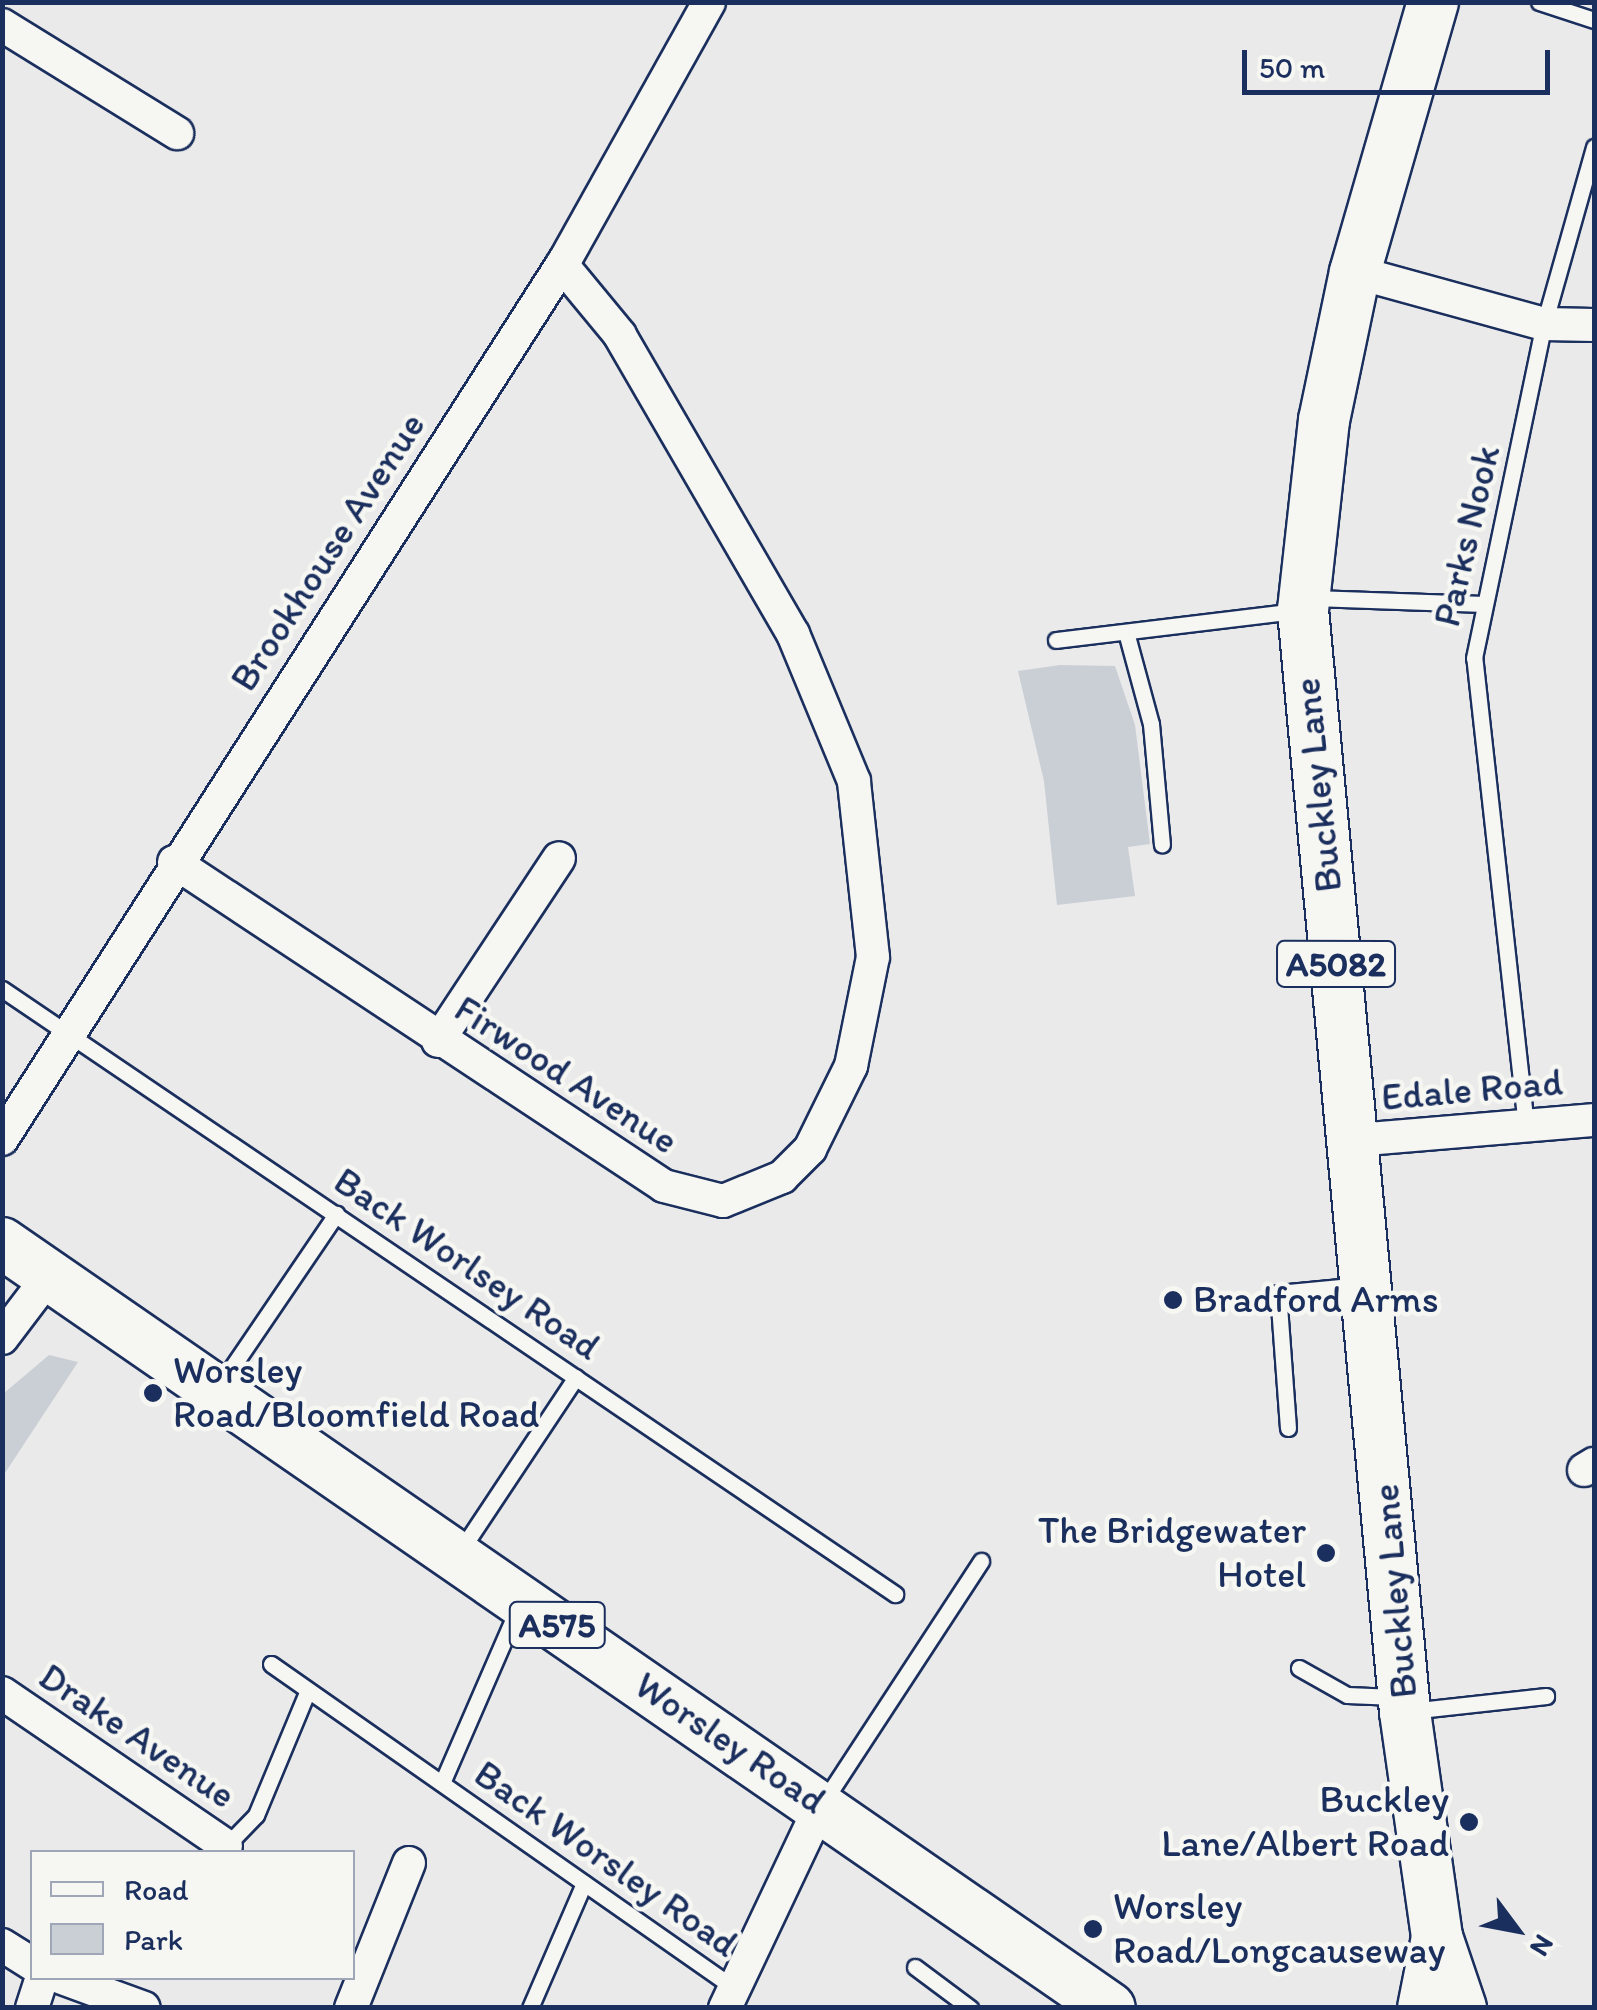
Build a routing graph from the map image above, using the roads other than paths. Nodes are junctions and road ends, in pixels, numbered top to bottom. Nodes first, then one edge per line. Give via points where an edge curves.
1 (709, 2) edge
2 (1433, 2) edge
3 (1539, 2) edge
4 (1594, 20) edge
5 (2, 25) edge
6 (177, 133) dead end
7 (1594, 147) edge
8 (562, 265) junction
9 (1355, 272) junction
10 (1544, 324) junction
11 (1594, 324) edge
12 (1304, 604) junction
13 (1484, 604) junction
14 (1126, 632) junction
15 (1056, 640) dead end
16 (1162, 845) dead end
17 (559, 858) dead end
18 (174, 862) junction
19 (2, 988) edge
20 (70, 1034) junction
21 (438, 1041) junction
22 (1594, 1120) edge
23 (1526, 1126) junction
24 (2, 1139) edge
25 (1355, 1140) junction
26 (336, 1214) junction
27 (2, 1243) edge
28 (49, 1276) junction
29 (1368, 1284) junction
30 (2, 1338) edge
31 (576, 1378) junction
32 (216, 1390) junction
33 (1288, 1428) dead end
34 (456, 1557) junction
35 (981, 1561) dead end
36 (895, 1594) dead end
37 (520, 1601) junction
38 (271, 1664) dead end
39 (1300, 1668) dead end
40 (308, 1690) junction
41 (2, 1692) edge
42 (1546, 1696) dead end
43 (1404, 1704) junction
44 (442, 1783) junction
45 (822, 1805) junction
46 (226, 1846) joint
47 (409, 1864) dead end
48 (584, 1883) junction
49 (1436, 1937) junction
50 (2, 1945) edge
51 (30, 1963) edge
52 (914, 1967) dead end
53 (41, 1980) edge
54 (67, 1980) edge
55 (730, 1998) edge
56 (32, 2008) edge
57 (144, 2008) edge
58 (351, 2008) edge
59 (530, 2008) edge
60 (970, 2008) edge
61 (1110, 2008) edge
62 (1423, 2008) edge
63 (1460, 2008) edge

1 - 8 street, Brookhouse Avenue
2 - 9 main road, Buckley Lane / A5082
3 - 4 lane
5 - 6 street
7 - 10 lane, Parks Nook
8 - 18 street, Brookhouse Avenue
8 - 21 street, Firwood Avenue via 620,335 834,720 868,843 866,1010 833,1112 810,1148 782,1177 723,1200 636,1174
9 - 10 street
9 - 12 main road, Buckley Lane / A5082 via 1324,420
10 - 11 street
10 - 13 lane, Parks Nook
12 - 13 lane
12 - 14 lane
12 - 25 main road, Buckley Lane / A5082
13 - 23 lane, Parks Nook via 1474,658
14 - 15 lane
14 - 16 lane via 1151,724
17 - 21 street
18 - 20 street, Brookhouse Avenue
18 - 21 street, Firwood Avenue
19 - 20 lane, Back Worlsey Road
20 - 24 street, Brookhouse Avenue
20 - 26 lane, Back Worlsey Road
22 - 23 street, Edale Road
23 - 25 street, Edale Road
25 - 29 main road, Buckley Lane / A5082
26 - 31 lane, Back Worlsey Road
26 - 32 lane
27 - 28 main road, Worsley Road / A575
28 - 30 street
28 - 32 main road, Worsley Road / A575
29 - 33 lane via 1278,1294
29 - 43 main road, Buckley Lane / A5082
31 - 34 lane
31 - 36 lane, Back Worlsey Road
32 - 34 main road, Worsley Road / A575
34 - 37 main road, Worsley Road / A575
35 - 45 lane
37 - 44 lane, Back Worsley Road
37 - 45 main road, Worsley Road / A575
38 - 40 lane, Back Worsley Road
39 - 43 lane via 1347,1695
40 - 44 lane, Back Worsley Road
40 - 46 lane via 256,1815
41 - 46 street, Drake Avenue
42 - 43 lane
43 - 49 main road, Buckley Lane / A5082
44 - 48 lane, Back Worsley Road
45 - 55 street
45 - 61 main road, Worsley Road / A575
47 - 58 street
48 - 55 lane, Back Worsley Road
48 - 59 lane
49 - 62 main road, Buckley Lane / A5082
49 - 63 main road, Buckley Lane / A5082
50 - 51 street
52 - 60 lane
53 - 56 street
54 - 57 street

